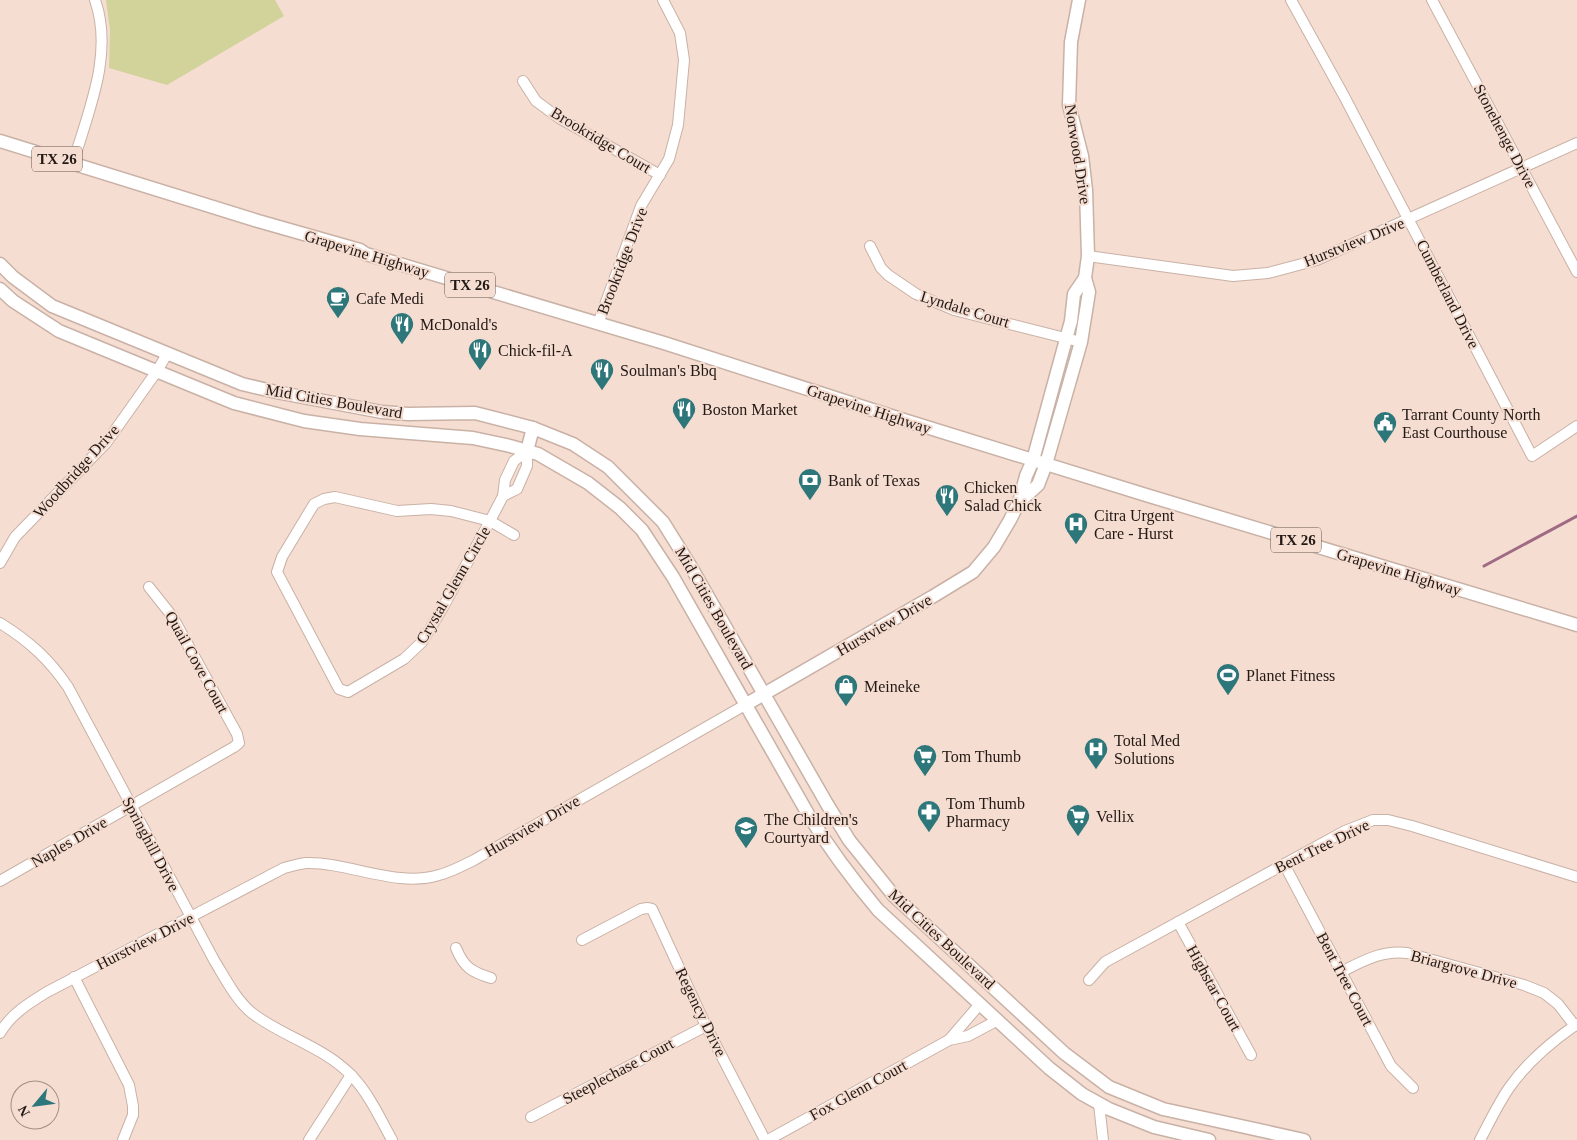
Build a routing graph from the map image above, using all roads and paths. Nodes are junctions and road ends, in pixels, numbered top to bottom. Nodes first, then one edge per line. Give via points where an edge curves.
1 (95, 0) edge
2 (663, 0) edge
3 (1079, 0) edge
4 (1291, 0) edge
5 (1432, 0) edge
6 (523, 81) dead end
7 (0, 141) edge
8 (1577, 143) edge
9 (73, 164) junction
10 (1522, 169) junction
11 (660, 175) junction
12 (1409, 220) junction
13 (870, 246) dead end
14 (1088, 256) junction
15 (0, 264) edge
16 (1577, 272) edge
17 (1085, 278) junction
18 (0, 289) edge
19 (598, 324) junction
20 (1066, 338) junction
21 (1081, 342) junction
22 (167, 354) junction
23 (157, 371) junction
24 (1577, 426) edge
25 (533, 428) junction
26 (527, 451) junction
27 (1033, 460) junction
28 (1046, 464) junction
29 (1019, 502) junction
30 (490, 521) junction
31 (514, 535) dead end
32 (0, 563) edge
33 (691, 567) junction
34 (673, 577) junction
35 (149, 587) dead end
36 (0, 623) edge
37 (1577, 625) edge
38 (764, 694) junction
39 (745, 705) junction
40 (239, 740) joint
41 (132, 806) junction
42 (1284, 864) junction
43 (872, 870) junction
44 (1577, 877) edge
45 (0, 881) edge
46 (855, 883) junction
47 (191, 918) junction
48 (1178, 922) junction
49 (582, 940) dead end
50 (456, 948) dead end
51 (1341, 972) junction
52 (74, 977) junction
53 (491, 978) dead end
54 (1089, 980) dead end
55 (980, 1004) junction
56 (998, 1020) junction
57 (1576, 1025) edge
58 (706, 1026) junction
59 (0, 1032) edge
60 (949, 1040) junction
61 (1251, 1055) dead end
62 (351, 1075) junction
63 (1413, 1088) dead end
64 (1099, 1104) junction
65 (1174, 1112) junction
66 (531, 1117) dead end
67 (123, 1140) edge
68 (309, 1140) edge
69 (392, 1140) edge
70 (766, 1140) edge
71 (1103, 1140) edge
72 (1209, 1140) edge
73 (1304, 1140) edge
74 (1480, 1140) edge

1 - 9 street via 101,36 101,62
2 - 11 street, Brookridge Drive via 680,34 684,60 678,125 669,159
3 - 14 main road, Norwood Drive via 1071,42 1069,105 1083,164
4 - 12 street, Cumberland Drive
5 - 10 street, Stonehenge Drive
6 - 11 street, Brookridge Court via 536,101 559,118
7 - 9 main road, TX 26
8 - 10 street, Hurstview Drive
9 - 19 main road, Grapevine Highway / TX 26
10 - 12 street, Hurstview Drive
10 - 16 street, Stonehenge Drive
11 - 19 street, Brookridge Drive via 641,206
12 - 14 street, Hurstview Drive via 1316,260 1250,276
12 - 24 street, Cumberland Drive via 1532,456
13 - 20 street, Lyndale Court via 888,275 916,294 954,310
14 - 17 main road, Norwood Drive
15 - 22 main road, Mid Cities Boulevard via 52,306
17 - 20 main road, Norwood Drive via 1074,294
17 - 21 main road, Norwood Drive via 1089,292
18 - 23 main road, Mid Cities Boulevard via 59,331
19 - 27 main road, Grapevine Highway / TX 26
20 - 21 street, Lyndale Court
20 - 27 main road, Norwood Drive
21 - 28 main road, Norwood Drive
22 - 23 street, Woodbridge Drive
22 - 25 main road, Mid Cities Boulevard via 242,384 276,392 382,412 475,413
23 - 26 main road, Mid Cities Boulevard via 234,404 304,421 473,438
23 - 32 street, Woodbridge Drive via 106,442 15,537
25 - 26 main road
25 - 33 main road, Mid Cities Boulevard via 573,444 608,467 663,522
26 - 30 street, Crystal Glenn Circle via 514,461 505,480 503,496
26 - 34 main road, Mid Cities Boulevard via 550,460 588,483 620,508 642,530
27 - 28 main road, Grapevine Highway / TX 26
27 - 29 main road, Hurstview Drive
28 - 29 main road, Hurstview Drive via 1038,485
28 - 37 main road, Grapevine Highway / TX 26
29 - 38 main road, Hurstview Drive via 994,547 973,572
30 - 30 street, Crystal Glenn Circle via 442,610 414,651 354,690 340,689 277,572 282,557 314,504 324,499 343,498 397,511 450,510
30 - 31 street, Crystal Glenn Circle
33 - 34 main road
33 - 38 main road, Mid Cities Boulevard
34 - 39 main road, Mid Cities Boulevard
35 - 40 street, Quail Cove Court via 172,616
36 - 41 street, Springhill Drive via 34,646 59,673
38 - 39 main road, Hurstview Drive
38 - 43 main road, Mid Cities Boulevard via 849,840
39 - 46 main road, Mid Cities Boulevard via 831,852
39 - 47 street, Hurstview Drive via 457,869 416,879 305,863 284,868
40 - 41 street, Naples Drive via 234,747
41 - 45 street, Naples Drive
41 - 47 street, Springhill Drive
42 - 44 street, Bent Tree Drive via 1345,831 1373,820 1388,820
42 - 48 street, Bent Tree Drive
42 - 51 street, Bent Tree Court
43 - 46 main road
43 - 65 main road, Mid Cities Boulevard via 894,896 1064,1053 1109,1087
46 - 55 main road, Mid Cities Boulevard via 878,910
47 - 52 street, Hurstview Drive
47 - 62 street, Springhill Drive via 234,992 251,1012 322,1051
48 - 54 street, Bent Tree Drive via 1105,962
48 - 61 street, Highstar Court
49 - 58 street, Regency Drive via 625,916 641,909 652,909
50 - 53 street via 472,971
51 - 57 street, Briargrove Drive via 1379,954 1407,953 1544,993
51 - 63 street, Bent Tree Court via 1390,1066
52 - 59 street, Hurstview Drive via 25,1006
52 - 67 street via 129,1085 133,1115
55 - 56 main road, Mid Cities Boulevard
55 - 60 street, Fox Glenn Court
56 - 60 street, Fox Glenn Court via 968,1036
56 - 64 main road, Mid Cities Boulevard via 1049,1068
57 - 74 street via 1539,1053 1516,1077
58 - 66 street, Steeplechase Court
58 - 70 street, Regency Drive
60 - 70 street, Fox Glenn Court
62 - 68 street
62 - 69 street, Springhill Drive
64 - 65 main road via 1120,1101 1157,1115
64 - 71 street
64 - 72 main road, Mid Cities Boulevard via 1154,1127
65 - 73 main road, Mid Cities Boulevard

